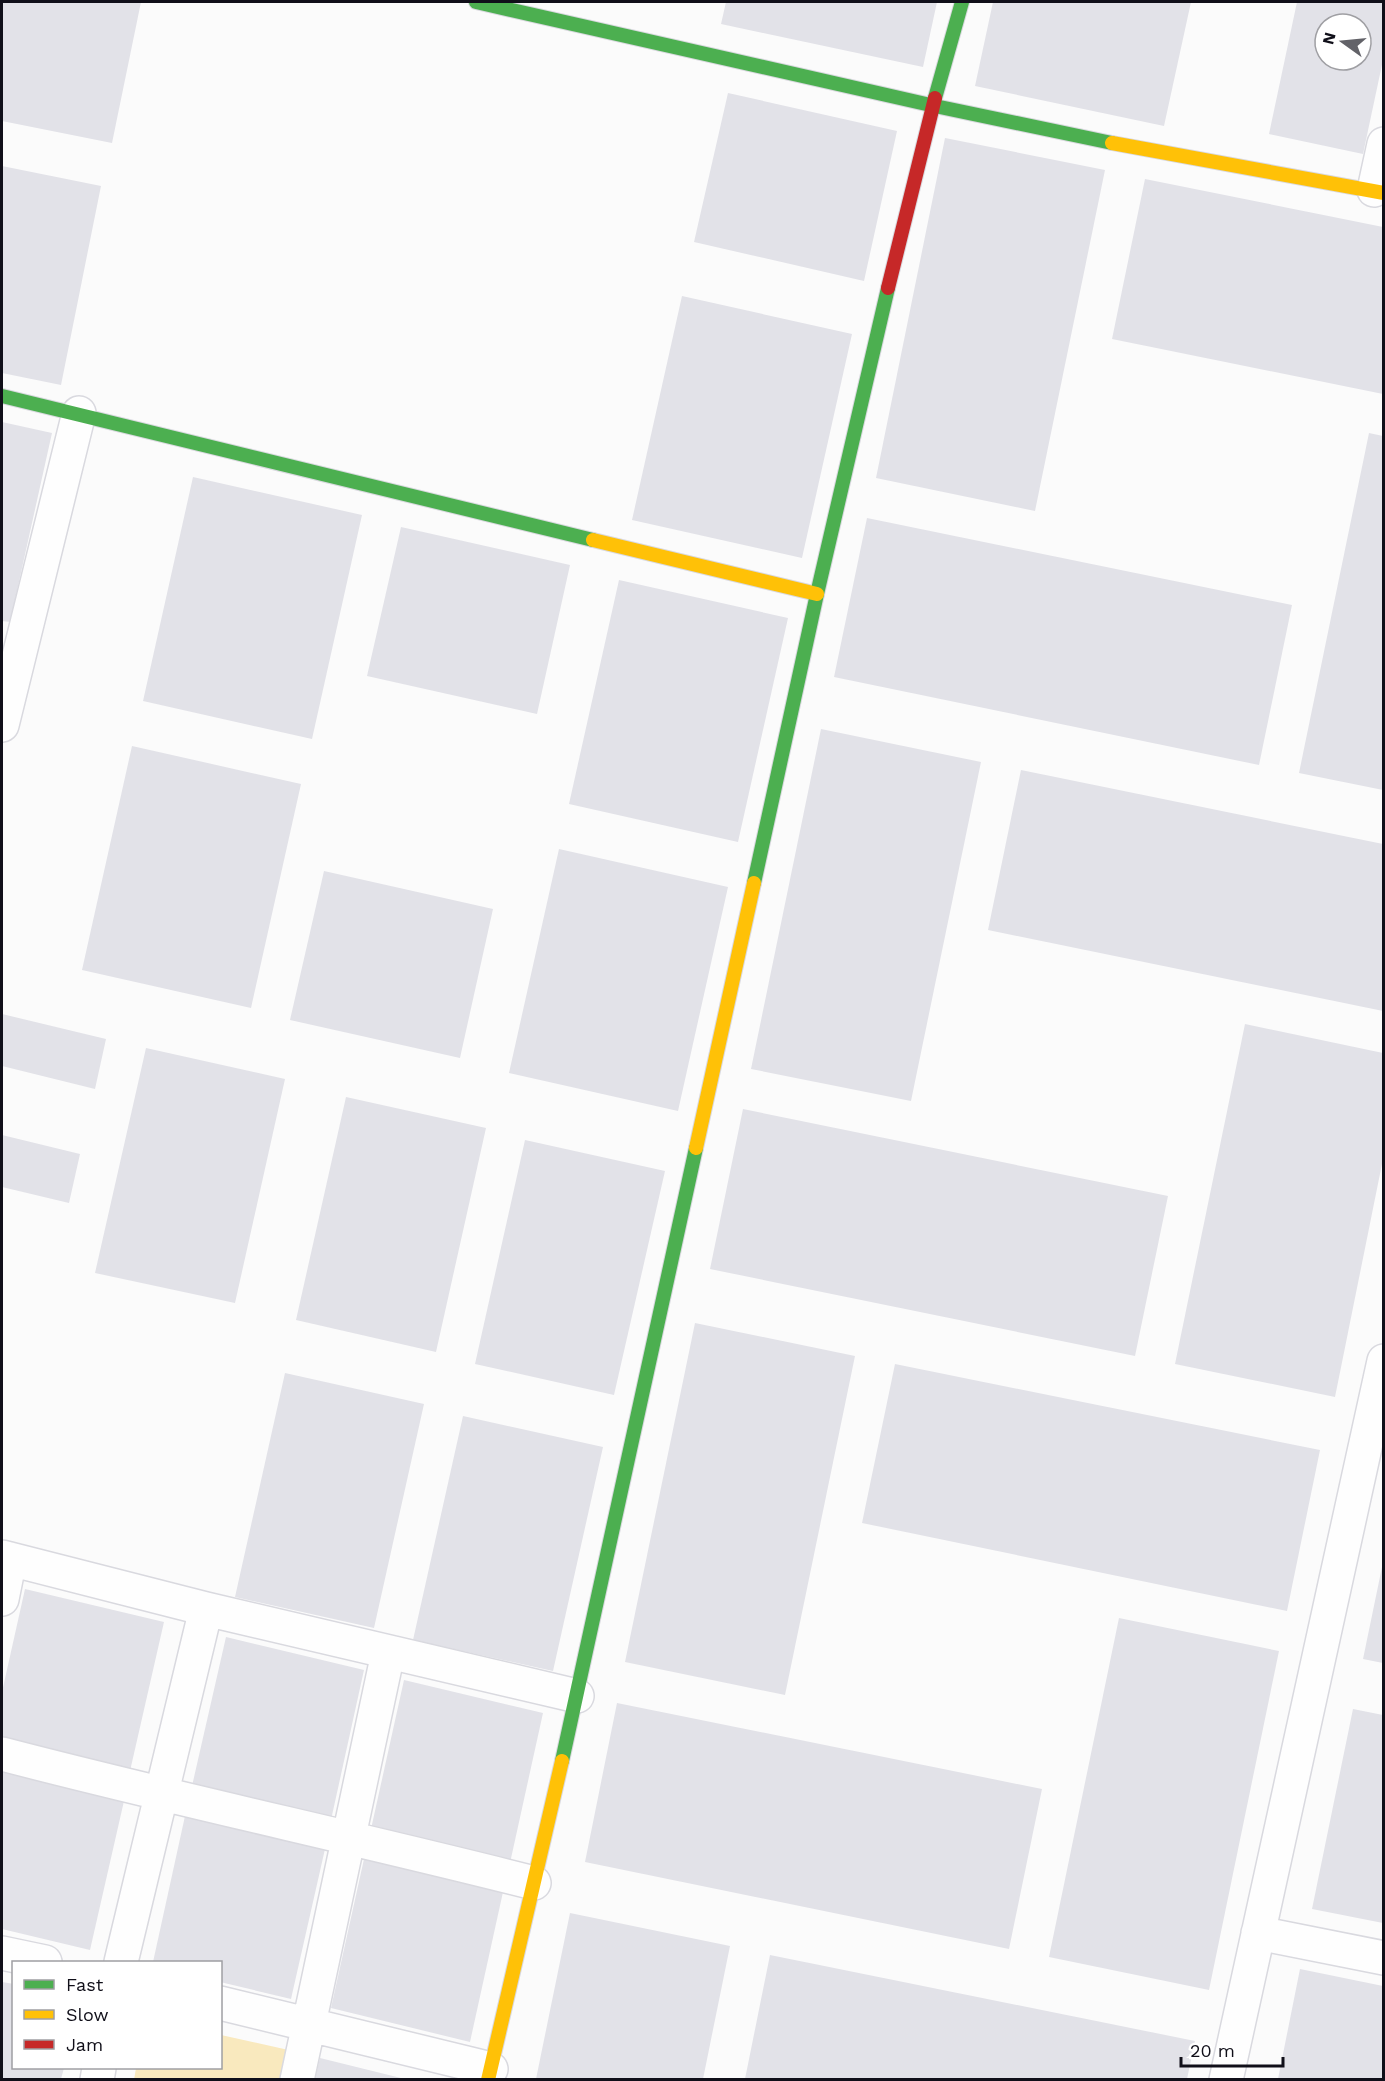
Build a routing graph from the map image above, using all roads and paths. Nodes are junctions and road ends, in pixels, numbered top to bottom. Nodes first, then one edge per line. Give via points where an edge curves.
1 (476, 2) edge
2 (962, 2) edge
3 (935, 106) junction
4 (1383, 144) edge
5 (1379, 191) edge
6 (2, 396) edge
7 (79, 413) junction
8 (817, 594) junction
9 (11, 647) edge
10 (2, 725) edge
11 (1383, 1360) edge
12 (6, 1558) edge
13 (2, 1599) edge
14 (206, 1609) junction
15 (388, 1653) junction
16 (577, 1696) junction
17 (2, 1754) edge
18 (160, 1795) junction
19 (350, 1836) junction
20 (534, 1882) junction
21 (1258, 1933) junction
22 (2, 1953) edge
23 (1383, 1958) edge
24 (40, 1961) edge
25 (122, 1961) edge
26 (222, 2003) edge
27 (309, 2024) junction
28 (489, 2074) edge
29 (297, 2079) edge
30 (1226, 2079) edge

1 - 3 street
2 - 3 street
3 - 5 street via 1132,147
3 - 8 street
4 - 5 street
6 - 7 street
7 - 8 street
7 - 9 street
8 - 16 street
9 - 10 street
11 - 21 street
12 - 13 street
12 - 14 street
14 - 15 street
14 - 18 street
15 - 16 street
15 - 19 street
16 - 20 street
17 - 18 street
18 - 19 street
18 - 25 street
19 - 20 street
19 - 27 street
20 - 28 street
21 - 23 street
21 - 30 street
22 - 24 street
26 - 27 street
27 - 28 street
27 - 29 street

